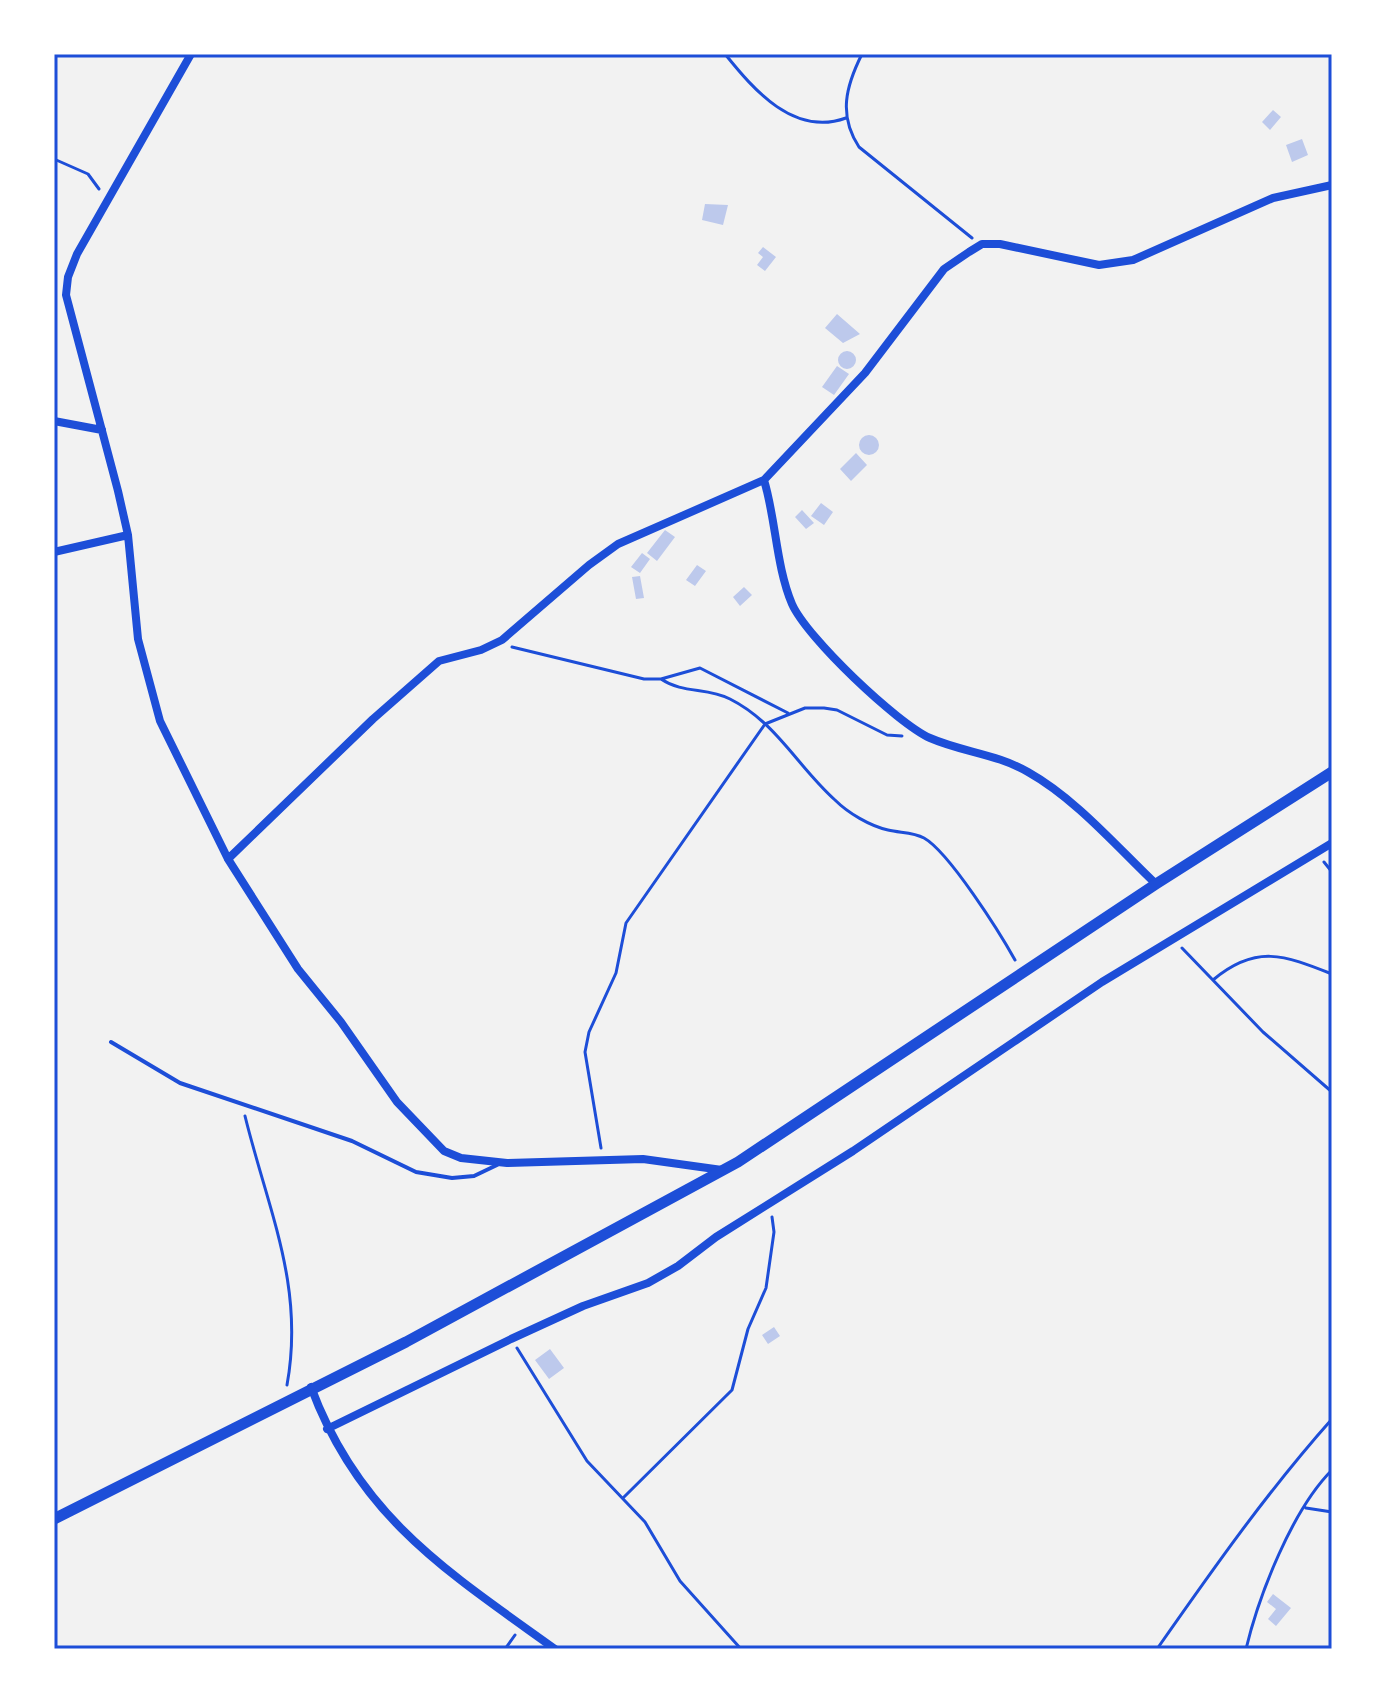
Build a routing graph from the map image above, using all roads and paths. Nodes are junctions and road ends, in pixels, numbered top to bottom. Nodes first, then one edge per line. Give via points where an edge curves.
1 (191, 54) edge
2 (725, 54) edge
3 (862, 54) edge
4 (846, 118) junction
5 (54, 159) edge
6 (1332, 185) edge
7 (106, 201) junction
8 (982, 244) junction
9 (54, 421) edge
10 (102, 430) junction
11 (764, 480) junction
12 (128, 535) junction
13 (54, 552) edge
14 (497, 643) junction
15 (661, 679) junction
16 (788, 713) junction
17 (765, 724) junction
18 (920, 734) junction
19 (1332, 772) edge
20 (1332, 843) edge
21 (228, 859) junction
22 (1156, 884) junction
23 (1171, 938) junction
24 (1022, 974) junction
25 (1332, 974) edge
26 (1213, 980) junction
27 (111, 1042) dead end
28 (1332, 1092) edge
29 (243, 1107) junction
30 (603, 1159) junction
31 (502, 1163) junction
32 (723, 1170) junction
33 (770, 1201) junction
34 (511, 1339) junction
35 (311, 1387) junction
36 (284, 1401) junction
37 (1332, 1419) edge
38 (327, 1429) junction
39 (1332, 1470) edge
40 (624, 1497) junction
41 (1306, 1508) junction
42 (1332, 1512) edge
43 (54, 1519) edge
44 (522, 1625) junction
45 (505, 1649) edge
46 (555, 1649) edge
47 (741, 1649) edge
48 (1157, 1649) edge
49 (1246, 1649) edge

1 - 7 street
2 - 4 path via 787,116 831,124
3 - 4 path via 845,88
4 - 8 path via 859,147
5 - 7 path via 88,174
6 - 8 street via 1273,198 1133,260 1099,265
7 - 10 street via 68,277 66,295
8 - 11 street via 944,269 865,373
9 - 10 street
10 - 12 street
11 - 14 street via 618,544
11 - 18 street via 792,603 809,633
12 - 13 street
12 - 21 street via 138,639 160,721
14 - 15 path
14 - 21 street via 439,661 420,675
15 - 16 path via 700,668
15 - 17 path via 684,691 730,699
16 - 17 path
16 - 18 path via 837,710 887,735
17 - 24 path via 842,806 885,830 912,833 931,844 1002,937
17 - 30 path via 626,923 616,973 585,1052
18 - 22 street via 1030,773 1090,820
19 - 22 main road
20 - 23 street
21 - 31 street via 298,969 397,1102 444,1151
22 - 24 main road
23 - 26 path
23 - 33 street
24 - 32 main road
25 - 26 path via 1294,960 1257,956 1228,967
26 - 28 path
27 - 29 lane via 180,1083
29 - 31 lane via 352,1141 416,1172 474,1176
29 - 36 path via 292,1289 292,1362
30 - 31 street
30 - 32 street via 669,1160
32 - 35 main road via 406,1342
33 - 34 street via 648,1283
33 - 40 path via 771,1262 732,1390
34 - 38 street
34 - 40 path via 580,1451
35 - 36 main road
35 - 38 street
36 - 43 main road
37 - 48 path via 1256,1509
38 - 44 street via 365,1489 422,1551
39 - 41 path
40 - 47 path via 680,1581
41 - 42 path
41 - 49 path via 1276,1565
44 - 45 path
44 - 46 street

